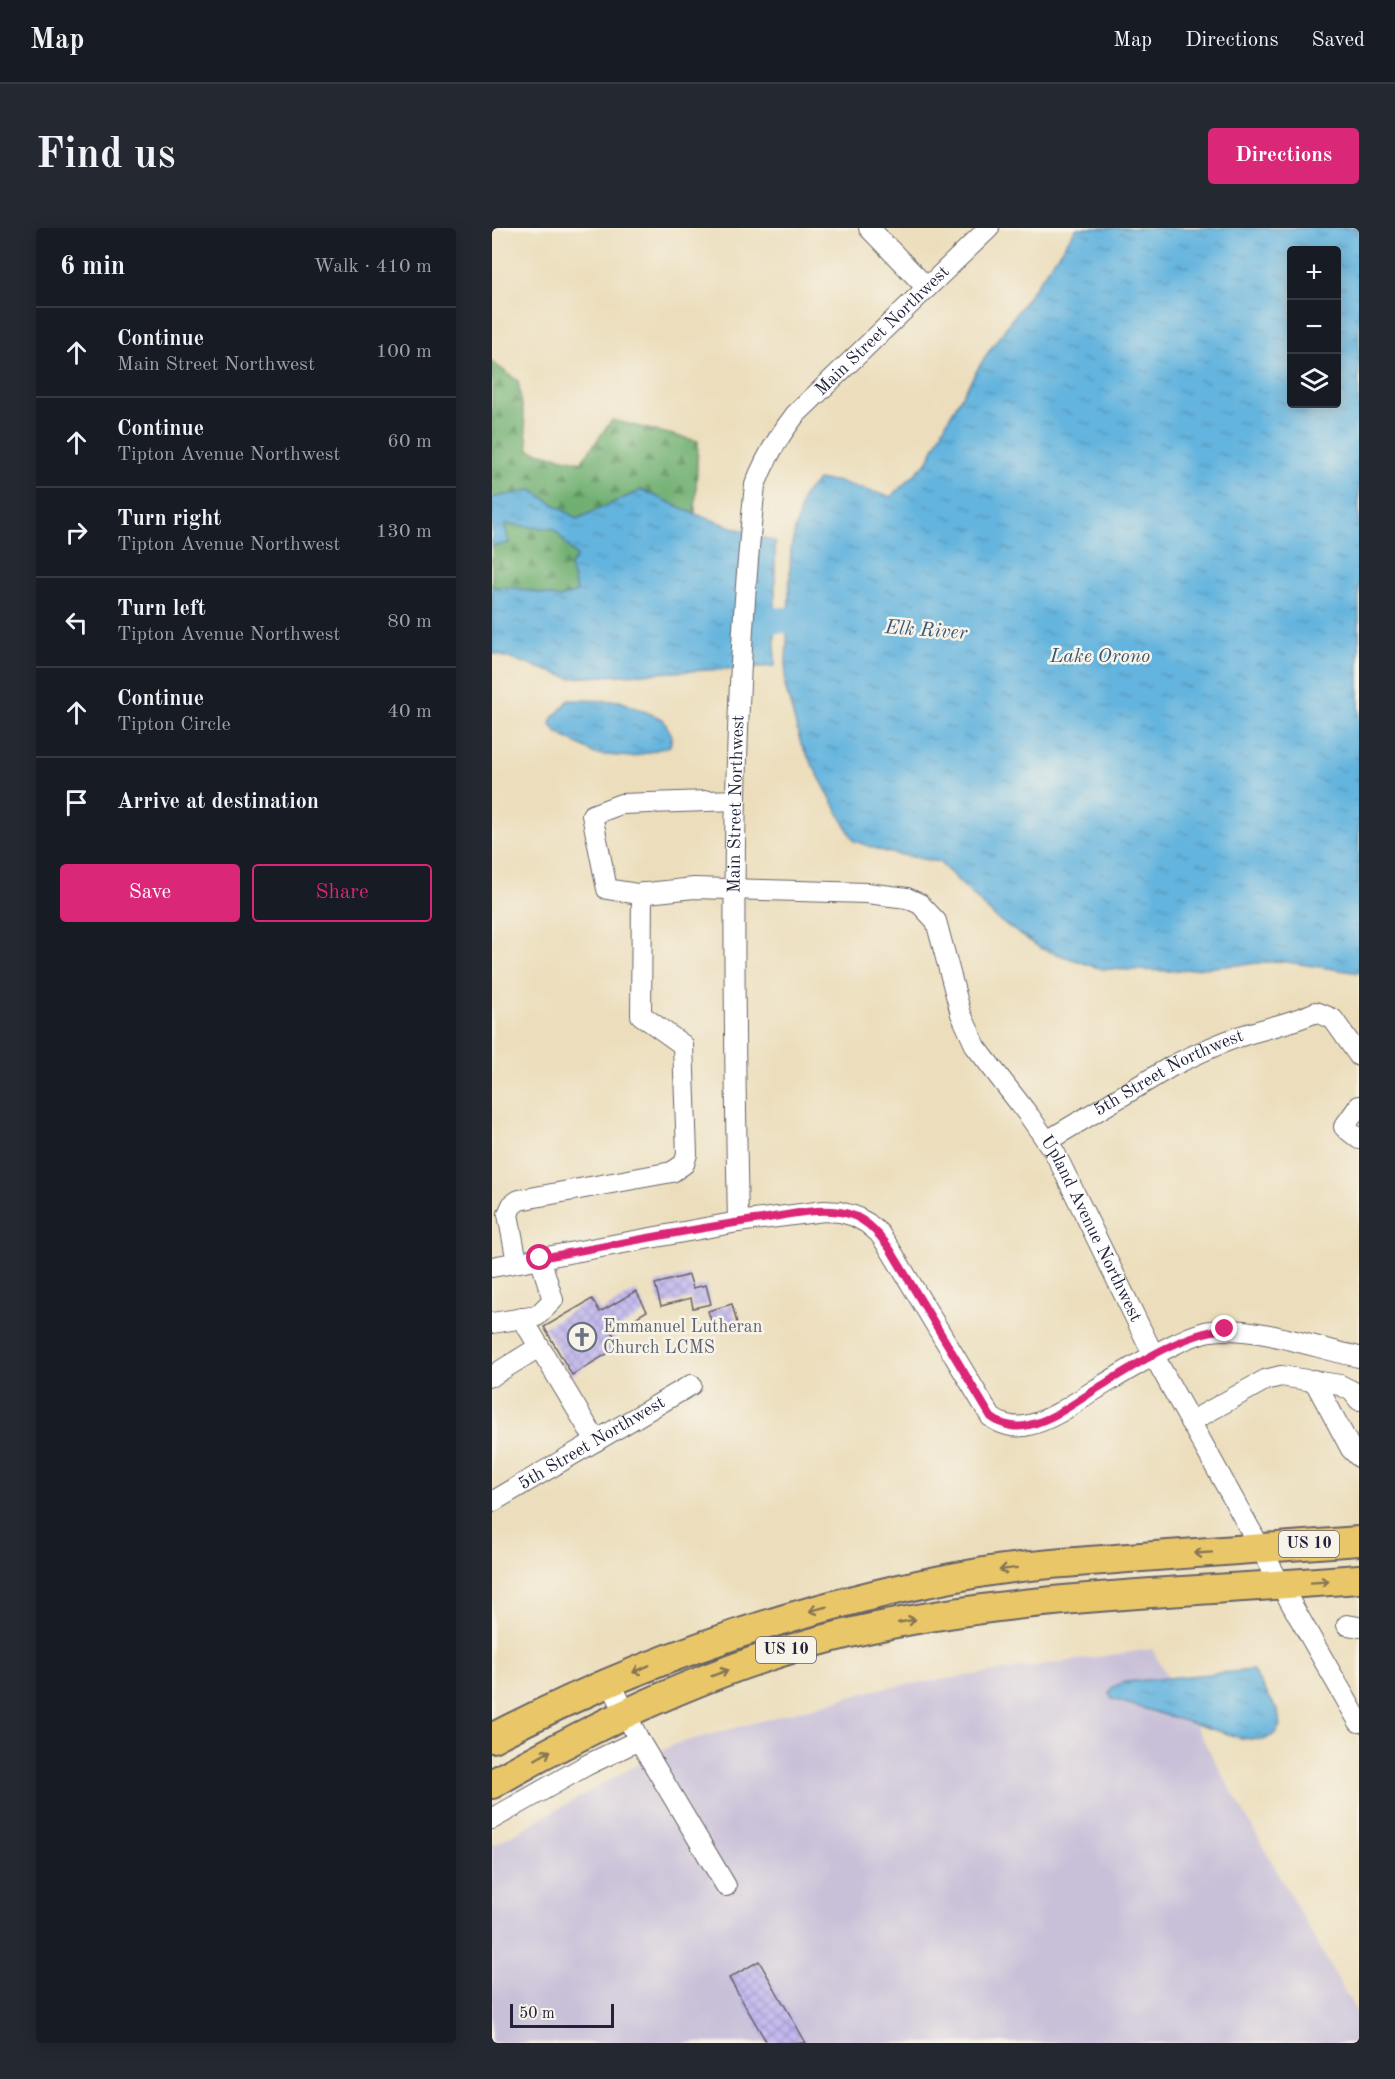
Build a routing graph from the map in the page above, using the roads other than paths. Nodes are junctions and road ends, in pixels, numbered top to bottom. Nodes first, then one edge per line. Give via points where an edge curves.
1 (869, 228) edge
2 (989, 228) edge
3 (927, 288) junction
4 (736, 800) junction
5 (733, 889) junction
6 (642, 893) junction
7 (1359, 1056) edge
8 (1359, 1106) edge
9 (1359, 1139) edge
10 (1047, 1141) junction
11 (738, 1222) junction
12 (540, 1258) junction
13 (517, 1262) junction
14 (492, 1267) edge
15 (522, 1318) junction
16 (492, 1323) edge
17 (539, 1347) junction
18 (1154, 1356) junction
19 (1359, 1358) edge
20 (492, 1376) edge
21 (1314, 1380) junction
22 (691, 1385) dead end
23 (1359, 1401) edge
24 (1190, 1422) junction
25 (596, 1441) junction
26 (1359, 1457) edge
27 (492, 1502) edge
28 (1359, 1541) edge
29 (1261, 1547) junction
30 (1359, 1579) edge
31 (1280, 1584) junction
32 (610, 1682) junction
33 (625, 1713) junction
34 (1359, 1722) edge
35 (492, 1738) edge
36 (639, 1740) junction
37 (492, 1784) edge
38 (492, 1819) edge
39 (726, 1886) dead end

1 - 3 street
2 - 3 street, Main Street Northwest
3 - 4 street, Main Street Northwest via 795,415 777,438 754,485 739,694
4 - 5 street, Main Street Northwest
4 - 6 street, Upland Avenue Northwest via 621,804 592,816 607,889
5 - 6 street, Upland Avenue Northwest
5 - 10 street, Upland Avenue Northwest via 867,893 906,898 920,904 936,921 961,1014 976,1047
5 - 11 street, Main Street Northwest
6 - 13 street via 641,1015 683,1045 687,1154 684,1164 672,1172 519,1200 508,1214
7 - 10 street, 5th Street Northwest via 1334,1019 1317,1012 1239,1036 1172,1065
8 - 9 street via 1344,1127
10 - 18 street, Upland Avenue Northwest
11 - 12 street
11 - 18 street via 824,1211 847,1214 867,1223 890,1249 991,1417 999,1423 1027,1426 1039,1422
12 - 13 street
12 - 15 street via 553,1300 537,1316
13 - 14 street
15 - 16 street
15 - 17 street
17 - 20 street
17 - 25 street
18 - 19 street via 1192,1337 1225,1329
18 - 24 street, Upland Avenue Northwest
21 - 23 street via 1352,1391
21 - 24 street via 1281,1376 1265,1380
21 - 26 street
22 - 25 street, 5th Street Northwest
24 - 29 street, Upland Avenue Northwest
25 - 27 street, 5th Street Northwest
28 - 29 highway, US 10
29 - 31 street, Upland Avenue Northwest
29 -> 32 highway, US 10 via 1031,1566 901,1588 736,1633
31 -> 30 highway, US 10
33 -> 31 highway, US 10 via 716,1674 786,1650 924,1617 1003,1606
31 - 34 street, Upland Avenue Northwest
32 - 33 street
32 - 35 highway, US 10
33 - 36 street
37 -> 33 highway, US 10
36 - 38 street
36 - 39 street

